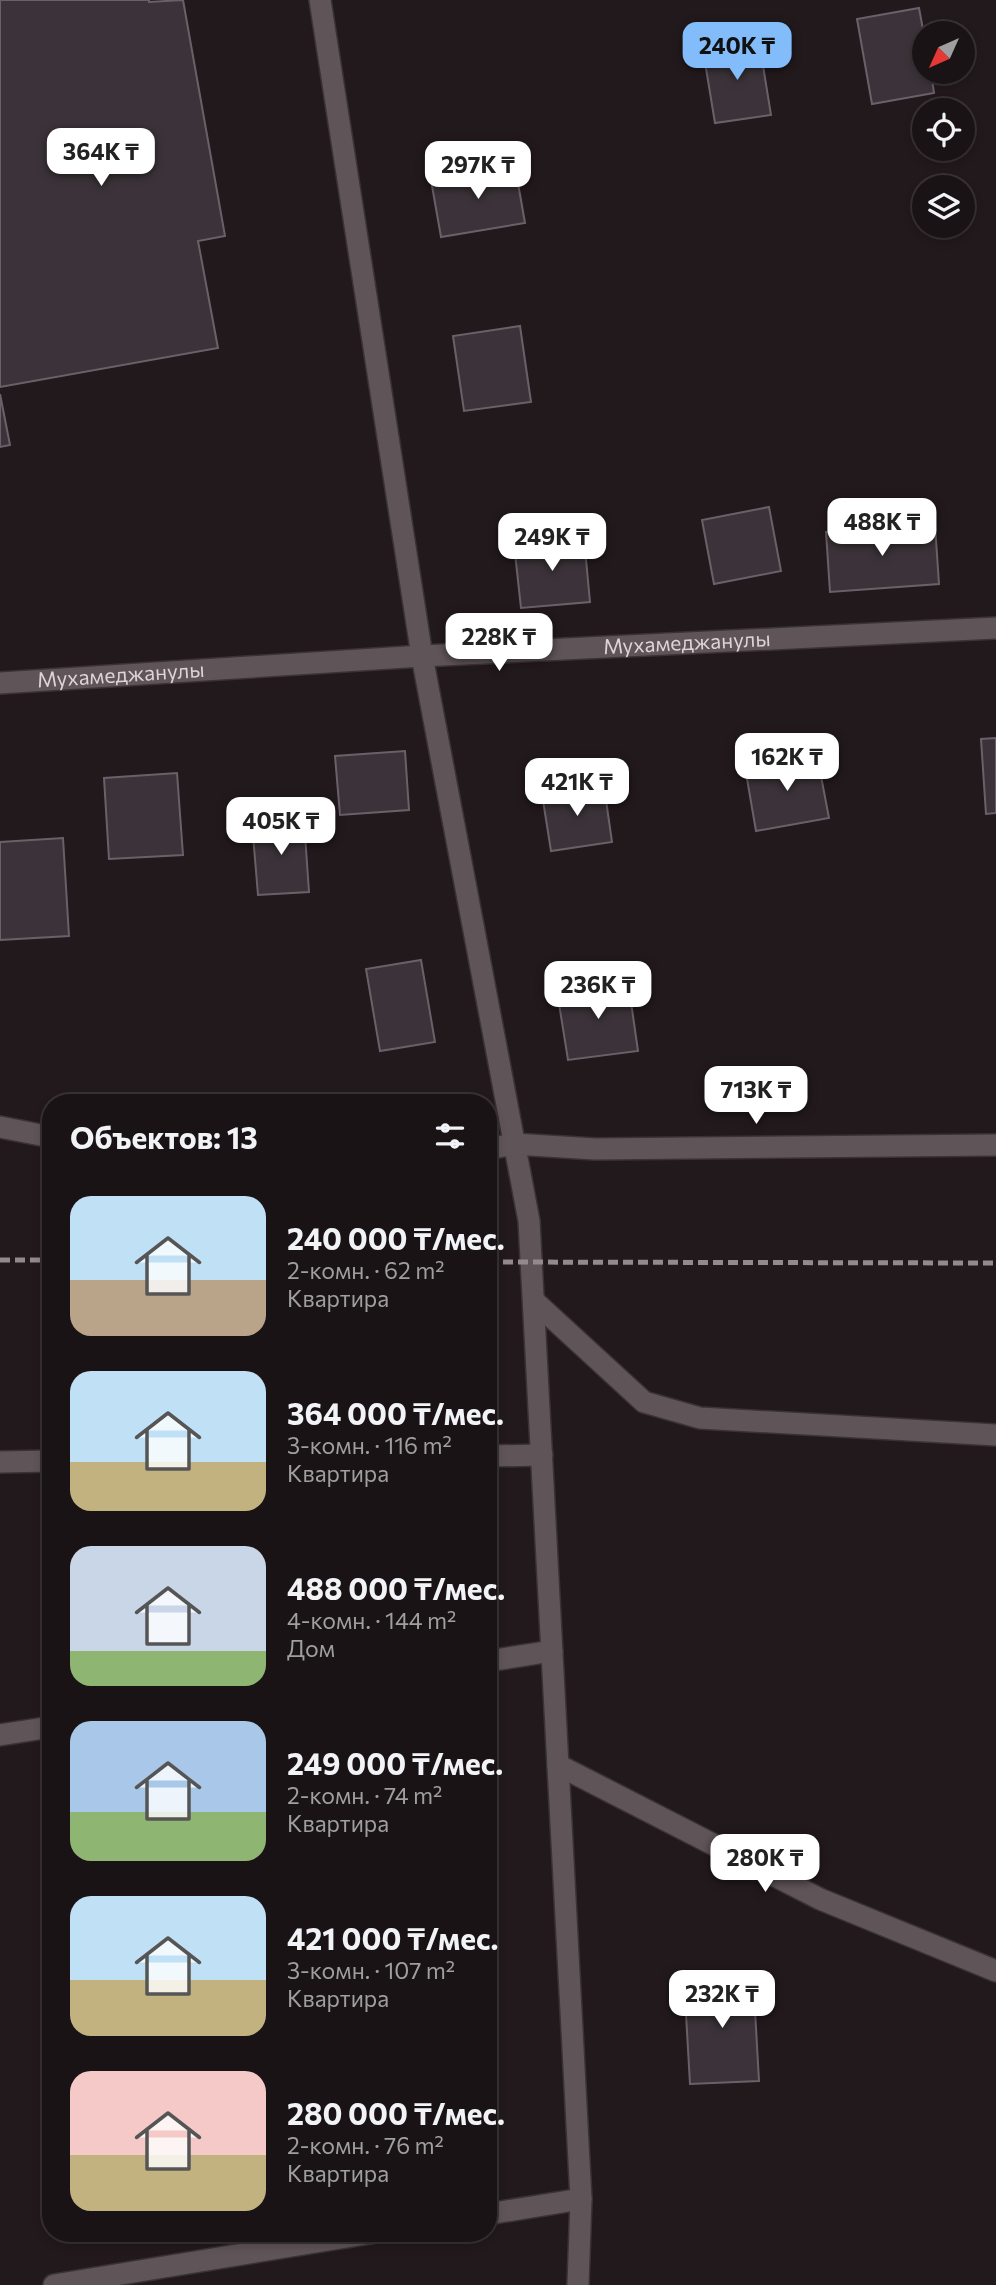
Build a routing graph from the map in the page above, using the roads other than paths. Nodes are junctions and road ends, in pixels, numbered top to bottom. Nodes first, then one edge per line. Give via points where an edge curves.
1 (320, 0) edge
2 (996, 628) edge
3 (422, 656) junction
4 (0, 683) edge
5 (0, 1127) edge
6 (42, 1135) edge
7 (514, 1144) junction
8 (996, 1145) edge
9 (497, 1147) edge
10 (534, 1301) junction
11 (996, 1435) edge
12 (542, 1455) junction
13 (497, 1456) edge
14 (42, 1461) edge
15 (0, 1462) edge
16 (552, 1651) junction
17 (497, 1660) edge
18 (42, 1728) edge
19 (0, 1735) edge
20 (558, 1765) junction
21 (996, 1970) edge
22 (581, 2199) junction
23 (497, 2213) edge
24 (316, 2242) edge
25 (54, 2285) edge
26 (578, 2285) edge

1 - 3 street
2 - 3 street, Мухамеджанулы
3 - 4 street, Мухамеджанулы
3 - 7 street
5 - 6 street
7 - 8 street via 595,1149
7 - 9 street
7 - 10 street via 529,1222
10 - 11 street via 644,1402 700,1418
10 - 12 street
12 - 13 street
12 - 16 street
14 - 15 street
16 - 17 street
16 - 20 street
18 - 19 street
20 - 21 street via 820,1899
20 - 22 street
22 - 23 street
22 - 26 street
24 - 25 street

